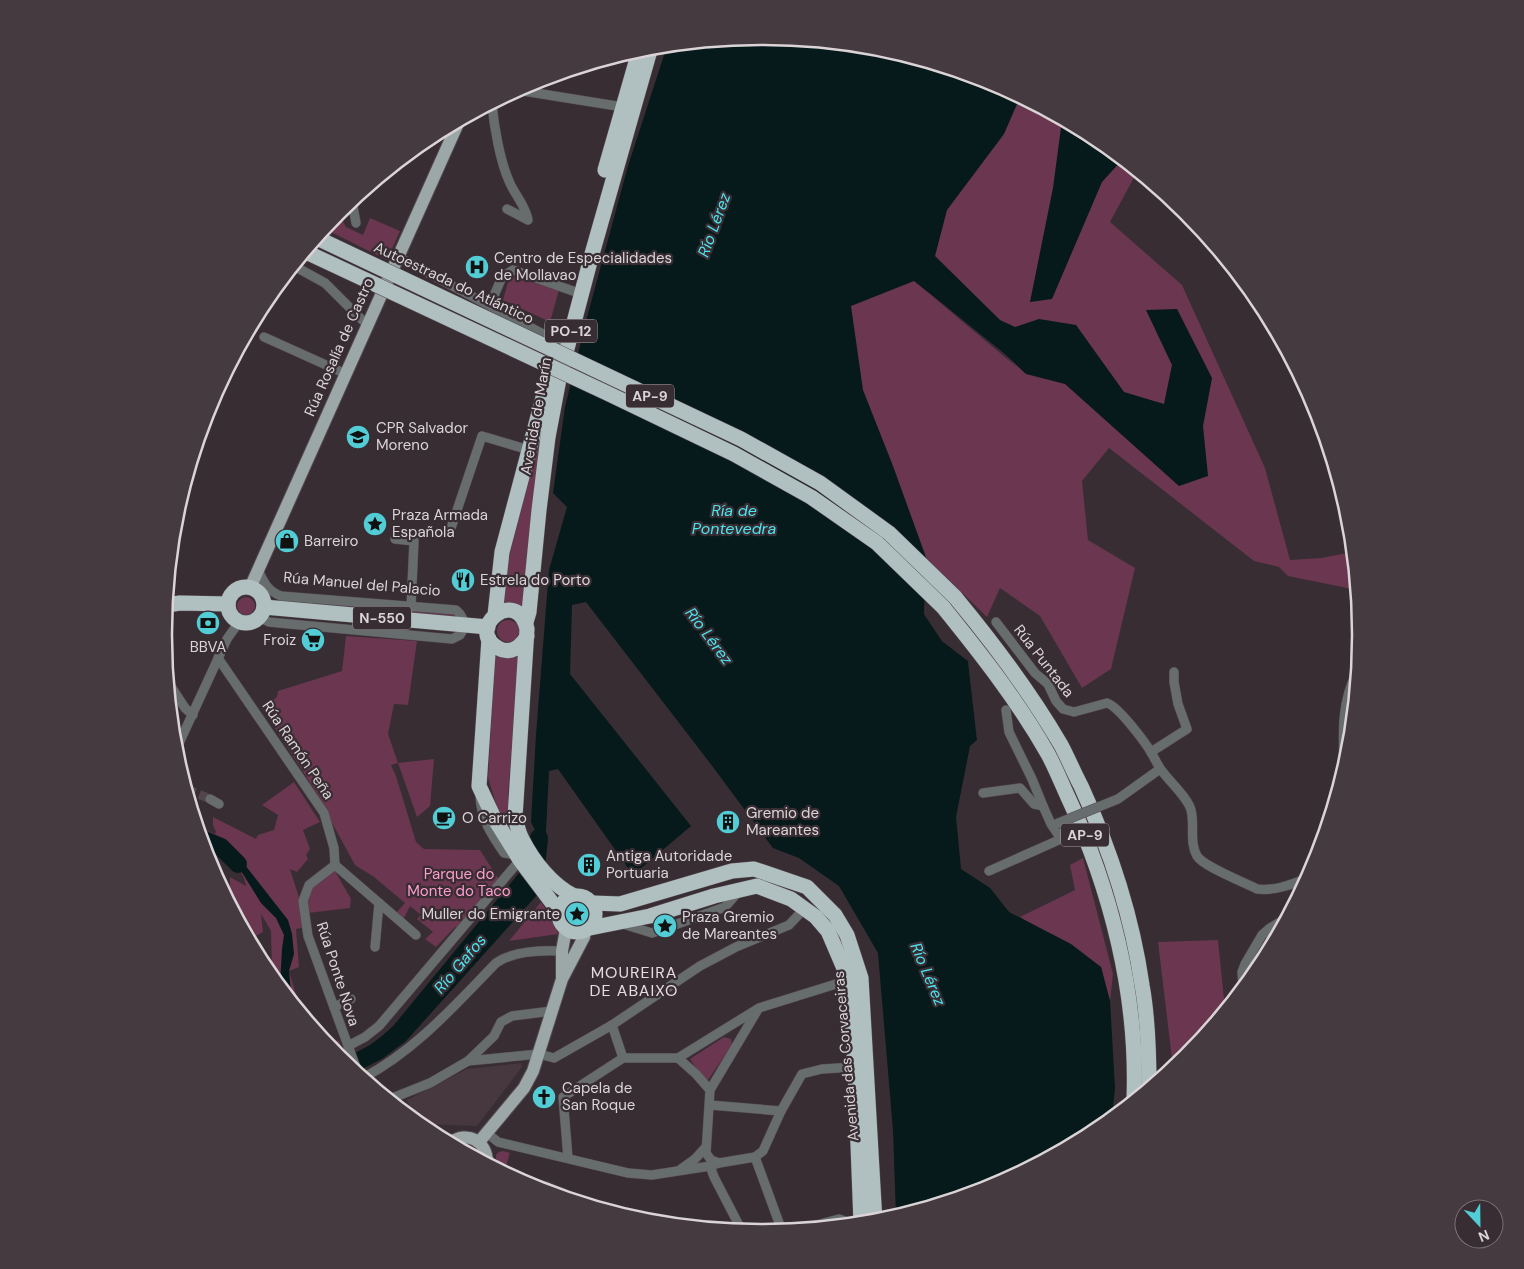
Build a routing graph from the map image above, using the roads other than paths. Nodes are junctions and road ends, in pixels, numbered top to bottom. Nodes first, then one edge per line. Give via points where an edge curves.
1 (649, 56) edge
2 (636, 58) edge
3 (531, 92) edge
4 (622, 107) junction
5 (493, 110) edge
6 (454, 132) edge
7 (507, 209) dead end
8 (354, 210) edge
9 (356, 223) dead end
10 (324, 241) edge
11 (312, 255) edge
12 (398, 257) junction
13 (300, 269) edge
14 (572, 291) junction
15 (490, 305) junction
16 (368, 324) junction
17 (264, 337) dead end
18 (558, 342) junction
19 (346, 374) junction
20 (529, 450) junction
21 (451, 528) dead end
22 (395, 539) dead end
23 (258, 570) junction
24 (250, 588) junction
25 (310, 598) junction
26 (228, 604) junction
27 (174, 605) edge
28 (411, 606) junction
29 (297, 610) junction
30 (262, 612) junction
31 (238, 622) junction
32 (996, 622) dead end
33 (466, 625) junction
34 (490, 627) junction
35 (526, 629) junction
36 (218, 658) junction
37 (1174, 672) dead end
38 (176, 695) edge
39 (1348, 695) edge
40 (1006, 710) dead end
41 (193, 715) junction
42 (1342, 735) edge
43 (182, 738) edge
44 (1151, 752) junction
45 (1160, 769) junction
46 (983, 793) dead end
47 (210, 800) tunnel mouth
48 (219, 804) dead end
49 (1042, 806) junction
50 (1053, 824) junction
51 (523, 858) junction
52 (335, 865) junction
53 (989, 871) dead end
54 (541, 877) junction
55 (1297, 882) edge
56 (574, 896) junction
57 (379, 903) junction
58 (592, 903) junction
59 (804, 909) junction
60 (559, 912) junction
61 (1130, 923) junction
62 (1275, 925) edge
63 (566, 929) junction
64 (588, 929) junction
65 (416, 935) dead end
66 (374, 947) dead end
67 (562, 951) junction
68 (1242, 976) edge
69 (562, 980) junction
70 (849, 980) junction
71 (351, 999) dead end
72 (334, 1006) junction
73 (759, 1008) junction
74 (552, 1011) junction
75 (612, 1025) junction
76 (726, 1028) junction
77 (739, 1043) junction
78 (348, 1048) junction
79 (539, 1054) junction
80 (352, 1058) edge
81 (624, 1058) junction
82 (678, 1058) junction
83 (468, 1062) junction
84 (855, 1067) junction
85 (1159, 1070) edge
86 (369, 1075) edge
87 (1150, 1079) edge
88 (710, 1090) junction
89 (1134, 1092) edge
90 (396, 1097) edge
91 (710, 1105) junction
92 (781, 1112) junction
93 (456, 1138) edge
94 (483, 1138) junction
95 (706, 1147) junction
96 (486, 1155) edge
97 (755, 1157) junction
98 (568, 1158) junction
99 (714, 1165) junction
100 (679, 1170) junction
101 (874, 1213) edge
102 (861, 1216) edge
103 (738, 1223) edge
104 (779, 1224) edge

1 - 35 highway, Avenida de Marín / PO-12 via 559,379 547,446
2 - 4 highway, Avenida de Marín / PO-12
3 - 4 street
4 - 14 highway, Avenida de Marín / PO-12
5 - 7 street via 509,182 528,220
6 - 12 main road, Rúa Rosalía de Castro
8 - 9 street
10 - 61 highway, Autoestrada do Atlántico / AP-9, bridge via 742,439 811,478 888,533 955,597 985,633 1062,746 1098,824
11 - 89 highway, AP-9, bridge via 607,392 734,454 812,497 877,544 942,607 1009,691 1048,756 1083,830 1115,927 1127,988
12 - 15 street
12 - 16 main road, Rúa Rosalía de Castro
13 - 16 street via 325,283
14 - 15 street via 513,270 502,277
14 - 18 highway, Avenida de Marín / PO-12
15 - 18 street
16 - 19 main road, Rúa Rosalía de Castro
17 - 19 street
18 - 20 highway, Avenida de Marín / PO-12
19 - 23 main road, Rúa Rosalía de Castro
20 - 21 street via 482,436
20 - 34 highway, Avenida de Marín / PO-12 via 502,552
22 - 28 street via 414,541
23 - 24 main road, Rúa Rosalía de Castro
23 - 25 street, Rúa Manuel del Palacio via 272,592 281,596
24 - 26 highway via 235,590
24 - 30 highway via 262,597
25 - 28 street, Rúa Manuel del Palacio
25 - 29 street
26 - 27 highway
26 - 31 highway via 230,614
28 - 33 street, Rúa Manuel del Palacio via 456,610
29 - 30 highway, N-550
29 - 33 highway, N-550
30 - 31 highway via 250,623
30 - 33 street, N-550 via 269,622 452,639 460,635
31 - 36 street
32 - 44 street, Rúa Puntada via 1035,673 1048,684 1063,709 1074,712 1110,704
33 - 34 highway, N-550
34 - 35 highway via 500,612 512,611 522,617
34 - 35 highway via 497,647 508,650 519,646
34 - 51 highway, Avenida de Marín via 479,786 494,818
35 - 51 highway, Avenida de Marín via 514,816
36 - 41 street
36 - 52 street, Rúa Ramón Peña via 324,813 334,848
37 - 44 street via 1178,704 1187,729
38 - 41 street
39 - 42 street
40 - 49 street via 1009,732
41 - 43 street
44 - 45 street, Rúa Puntada
45 - 50 street, bridge via 1118,799
45 - 55 street, Rúa Puntada via 1191,810 1194,845 1197,856 1205,864 1257,889 1276,889
46 - 49 street via 1020,788 1034,804
47 - 48 street
49 - 50 street
50 - 53 street via 1062,839
51 - 54 highway, Avenida de Marín
51 - 78 street via 379,1026
52 - 57 street
52 - 72 street, Rúa Ponte Nova via 309,885 303,901 308,936
54 - 56 highway, Avenida de Marín
54 - 60 highway, Avenida de Marín
56 - 58 highway via 584,897
56 - 60 highway via 564,902
57 - 65 street
57 - 66 street
58 - 64 highway via 595,918
58 - 101 highway, Avenida das Corvaceiras via 620,904 732,871 754,869 807,887 836,915 860,978
59 - 64 highway, Avenida das Corvaceiras via 791,899 757,886 650,916
59 - 70 highway, Avenida das Corvaceiras via 828,931
59 - 75 street via 789,925 700,966
60 - 63 highway via 560,922
61 - 85 highway, AP-9 via 1144,952
61 - 87 highway, Autoestrada do Atlántico / AP-9 via 1143,986
62 - 68 street via 1262,935 1245,964
63 - 64 highway via 575,933
63 - 67 main road
64 - 69 main road
67 - 69 main road
67 - 86 street via 504,957 421,1039
69 - 74 main road
70 - 73 street
70 - 84 highway, Avenida das Corvaceiras
71 - 72 street
72 - 78 street, Rúa Ponte Nova
73 - 76 street
73 - 77 street
74 - 79 main road
74 - 83 street via 506,1019
75 - 79 street via 554,1058
75 - 81 street
76 - 77 street via 733,1030
76 - 82 street
77 - 88 street
78 - 80 street, Rúa Ponte Nova
79 - 83 street
79 - 94 main road via 524,1088
81 - 82 street
81 - 98 street via 563,1097
82 - 88 street
83 - 90 street
84 - 92 street via 802,1074
84 - 102 highway, Avenida das Corvaceiras
88 - 91 street
91 - 92 street
91 - 95 street
92 - 97 street via 763,1152
93 - 94 main road
94 - 96 main road
94 - 98 street
95 - 99 street
95 - 100 street
97 - 99 street
97 - 104 street
98 - 100 street via 628,1173 652,1175
99 - 100 street
99 - 103 street via 714,1177

